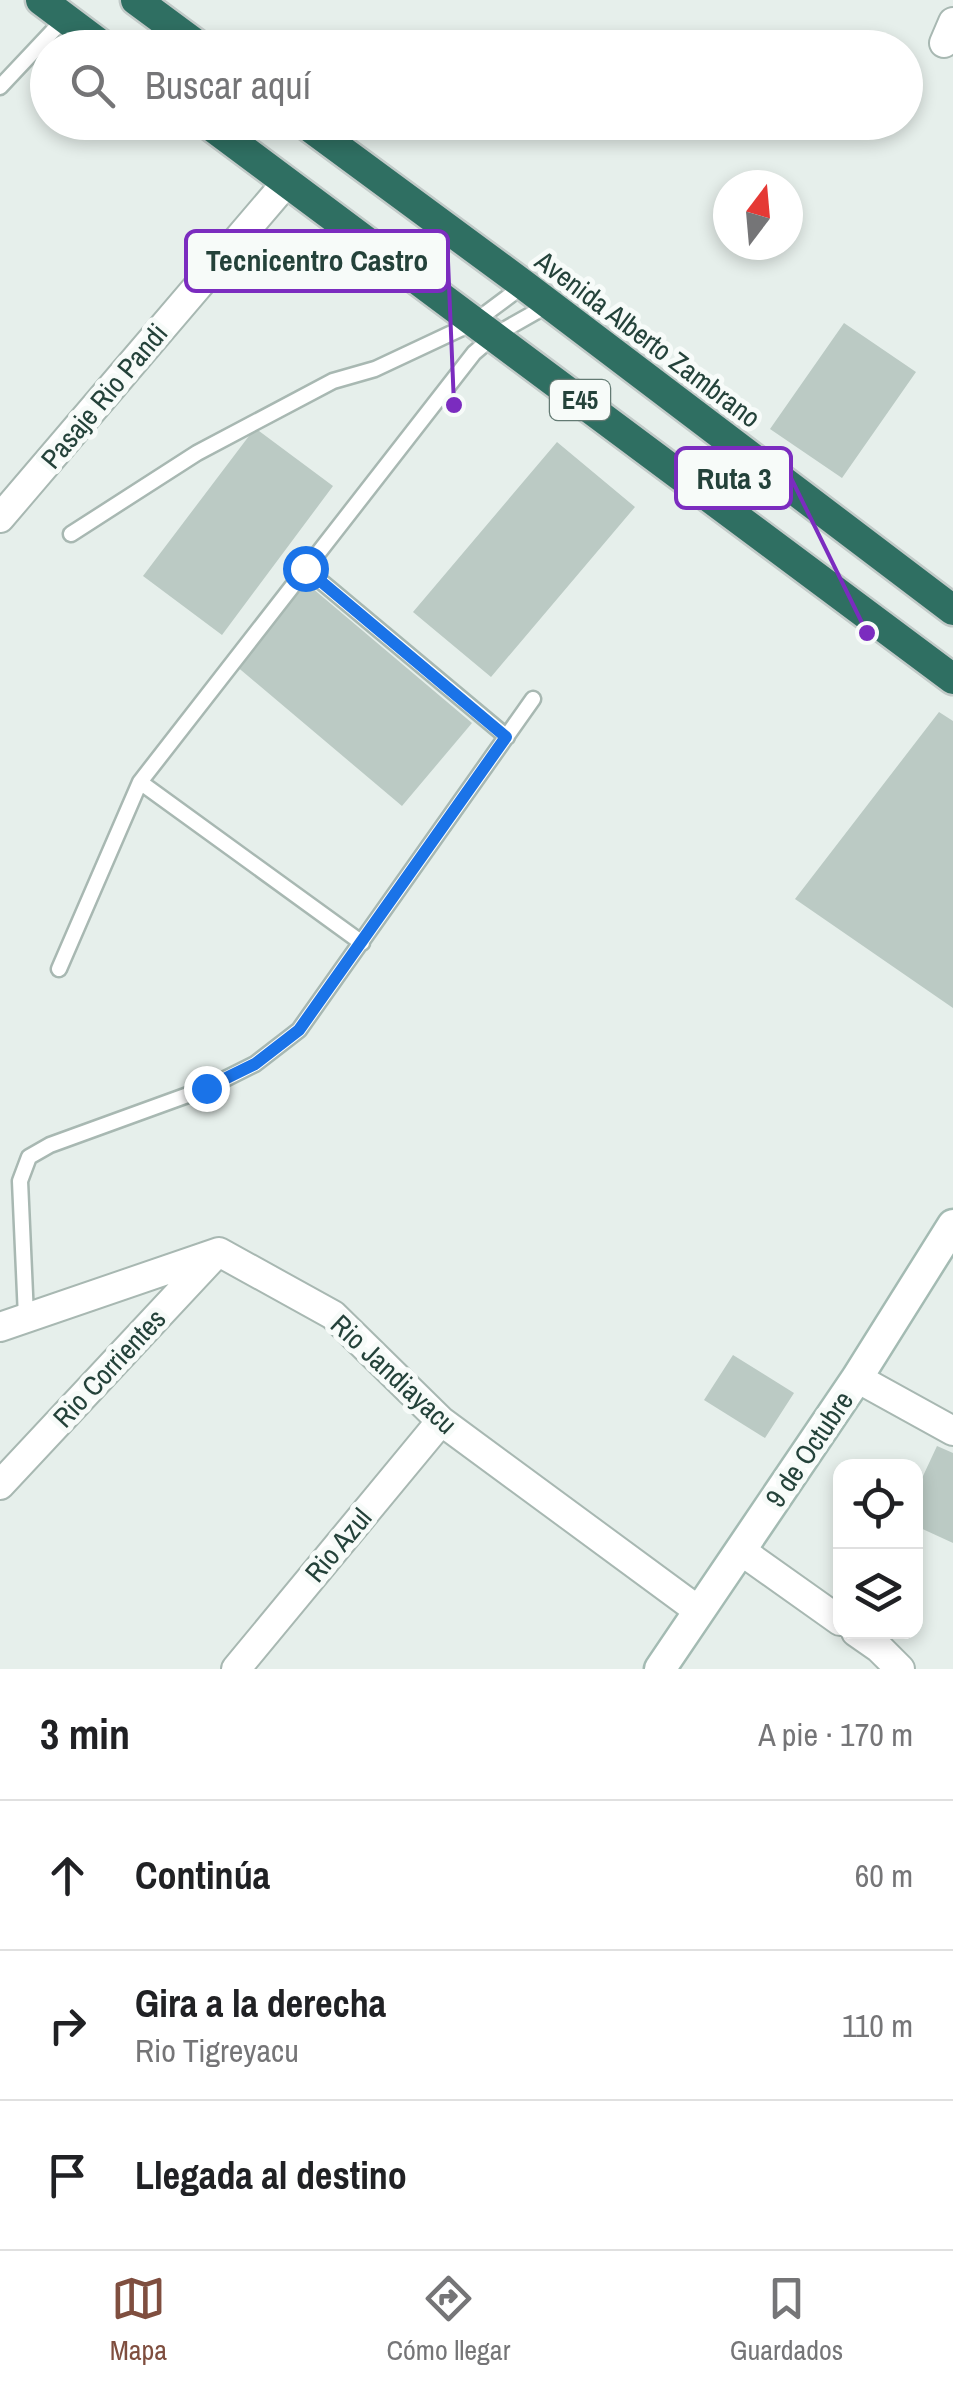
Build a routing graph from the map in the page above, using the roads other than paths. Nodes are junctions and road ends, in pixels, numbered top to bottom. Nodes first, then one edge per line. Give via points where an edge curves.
1 (136, 0) edge
2 (53, 9) edge
3 (39, 30) edge
4 (81, 30) edge
5 (176, 30) edge
6 (30, 43) edge
7 (0, 87) edge
8 (230, 140) edge
9 (327, 140) edge
10 (286, 183) junction
11 (524, 285) junction
12 (548, 304) junction
13 (484, 329) junction
14 (0, 518) edge
15 (71, 534) dead end
16 (305, 568) junction
17 (953, 610) edge
18 (953, 679) edge
19 (533, 699) dead end
20 (506, 737) junction
21 (140, 782) junction
22 (362, 943) junction
23 (59, 969) dead end
24 (953, 1226) edge
25 (219, 1252) junction
26 (13, 1322) edge
27 (857, 1378) junction
28 (441, 1421) junction
29 (953, 1431) edge
30 (0, 1485) edge
31 (740, 1550) junction
32 (699, 1611) junction
33 (833, 1615) edge
34 (866, 1639) edge
35 (236, 1669) edge
36 (660, 1669) edge
37 (900, 1669) edge

1 - 5 highway
2 - 3 lane
2 - 4 highway
6 - 7 lane
8 - 10 highway, E45
9 - 11 highway, Avenida Alberto Zambrano / E45
10 - 13 highway, E45
10 - 14 street, Pasaje Rio Pandi
11 - 12 highway, Avenida Alberto Zambrano / E45
11 - 13 lane
12 - 13 lane
12 - 17 highway, Avenida Alberto Zambrano / E45
13 - 15 lane via 333,381 197,453
13 - 16 lane via 474,353
13 - 18 highway, E45
16 - 20 lane
16 - 21 lane
19 - 20 lane
20 - 22 lane
21 - 22 lane
21 - 23 lane
22 - 26 lane via 299,1030 255,1064 29,1157 20,1181
24 - 27 street, 9 de Octubre
25 - 26 street
25 - 28 street, Rio Jandiayacu via 333,1316
25 - 30 street, Rio Corrientes
27 - 29 street
27 - 31 street, 9 de Octubre
28 - 32 street, Rio Jandiayacu
28 - 35 street, Rio Azul
31 - 32 street, 9 de Octubre
31 - 33 street
32 - 36 street, 9 de Octubre
34 - 37 street

